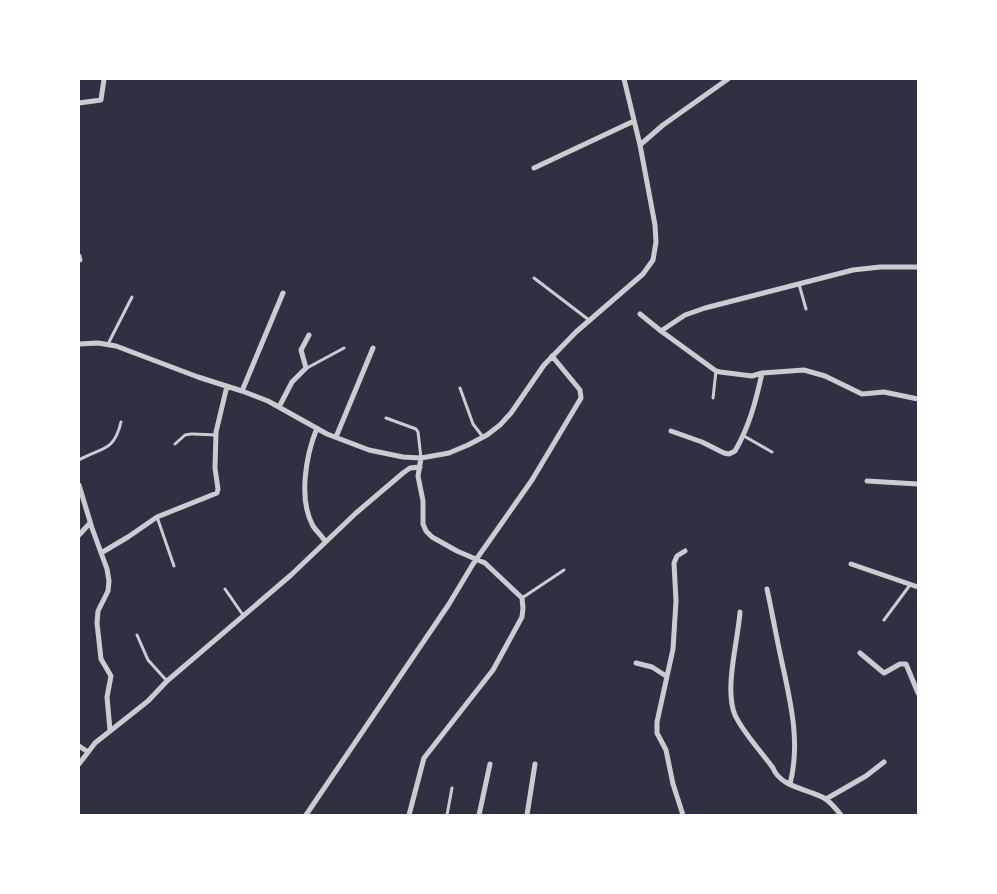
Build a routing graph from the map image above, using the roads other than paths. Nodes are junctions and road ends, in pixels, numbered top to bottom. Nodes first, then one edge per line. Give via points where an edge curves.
1 (104, 79) edge
2 (624, 79) edge
3 (728, 79) edge
4 (79, 103) edge
5 (634, 121) junction
6 (640, 145) junction
7 (534, 168) dead end
8 (918, 267) edge
9 (534, 278) dead end
10 (799, 284) junction
11 (283, 293) dead end
12 (132, 297) dead end
13 (806, 310) dead end
14 (640, 314) dead end
15 (590, 320) junction
16 (661, 331) junction
17 (309, 335) dead end
18 (79, 344) edge
19 (108, 345) junction
20 (344, 348) dead end
21 (374, 348) dead end
22 (552, 356) junction
23 (306, 368) junction
24 (716, 371) junction
25 (762, 373) junction
26 (227, 386) junction
27 (460, 388) dead end
28 (242, 390) junction
29 (713, 398) dead end
30 (918, 399) edge
31 (279, 407) junction
32 (386, 418) dead end
33 (121, 422) dead end
34 (317, 428) junction
35 (670, 431) dead end
36 (216, 435) junction
37 (744, 436) junction
38 (336, 437) junction
39 (483, 437) junction
40 (175, 444) dead end
41 (772, 452) dead end
42 (421, 458) junction
43 (79, 460) edge
44 (420, 467) junction
45 (867, 481) dead end
46 (918, 484) edge
47 (79, 485) edge
48 (157, 517) junction
49 (90, 523) junction
50 (79, 535) edge
51 (326, 541) junction
52 (685, 551) dead end
53 (101, 553) junction
54 (477, 558) junction
55 (852, 564) dead end
56 (174, 566) dead end
57 (564, 570) dead end
58 (910, 586) junction
59 (918, 588) edge
60 (225, 589) dead end
61 (767, 589) dead end
62 (522, 598) junction
63 (740, 612) dead end
64 (243, 615) junction
65 (884, 620) dead end
66 (137, 635) dead end
67 (860, 653) dead end
68 (636, 663) dead end
69 (666, 676) junction
70 (167, 681) junction
71 (918, 693) edge
72 (110, 730) junction
73 (79, 746) edge
74 (88, 752) junction
75 (884, 762) dead end
76 (79, 764) edge
77 (490, 764) dead end
78 (535, 764) dead end
79 (790, 784) junction
80 (452, 788) dead end
81 (826, 798) junction
82 (306, 815) edge
83 (409, 815) edge
84 (447, 815) edge
85 (480, 815) edge
86 (527, 815) edge
87 (683, 815) edge
88 (841, 815) edge

1 - 4 street via 101,100
2 - 5 street
3 - 6 street
5 - 6 street
5 - 7 street
6 - 15 street via 655,225 653,260 642,274
8 - 10 street via 852,270
9 - 15 lane
10 - 13 lane
10 - 16 street via 705,308 685,315
11 - 28 street
12 - 19 lane
14 - 16 street
15 - 22 street
16 - 24 street
17 - 23 street via 301,350
18 - 19 street
19 - 26 street
20 - 23 lane
21 - 38 street
22 - 39 street via 511,413
22 - 54 street via 580,390 581,398 532,480
23 - 31 street via 292,382
24 - 25 street via 752,376
24 - 29 lane
25 - 30 street via 804,370 862,394 884,392
25 - 37 street
26 - 28 street
26 - 36 street
27 - 39 lane via 473,424
28 - 31 street
31 - 34 street
32 - 42 lane via 416,429
33 - 43 lane via 112,444
34 - 38 street
34 - 51 street via 310,446 305,496 314,527
35 - 37 street via 728,454 735,451
36 - 40 lane via 184,435
36 - 48 street via 217,493
37 - 41 lane
38 - 42 street via 369,450
39 - 42 street via 449,453
42 - 44 street
44 - 51 street via 403,473
44 - 54 street via 418,476 426,531 457,551
45 - 46 street
47 - 49 street
48 - 53 street
48 - 56 lane
49 - 50 street
49 - 53 street
51 - 64 street
52 - 69 street via 674,562 674,638
53 - 72 street via 110,581 98,611 98,624 101,659 111,676 107,697
54 - 62 street
54 - 82 street
55 - 58 street
57 - 62 lane
58 - 59 street
58 - 65 lane
60 - 64 lane
61 - 79 street via 794,716 795,766
62 - 83 street via 522,618 493,670 424,758
63 - 79 street via 730,686 734,713 775,775
64 - 70 street
66 - 70 lane via 148,660
67 - 71 street via 884,673 906,664
68 - 69 street via 652,667
69 - 87 street via 657,715 657,733 666,750
70 - 72 street via 148,701
72 - 74 street
73 - 74 street
74 - 76 street
75 - 81 street
77 - 85 street
78 - 86 street
79 - 81 street
80 - 84 lane
81 - 88 street

